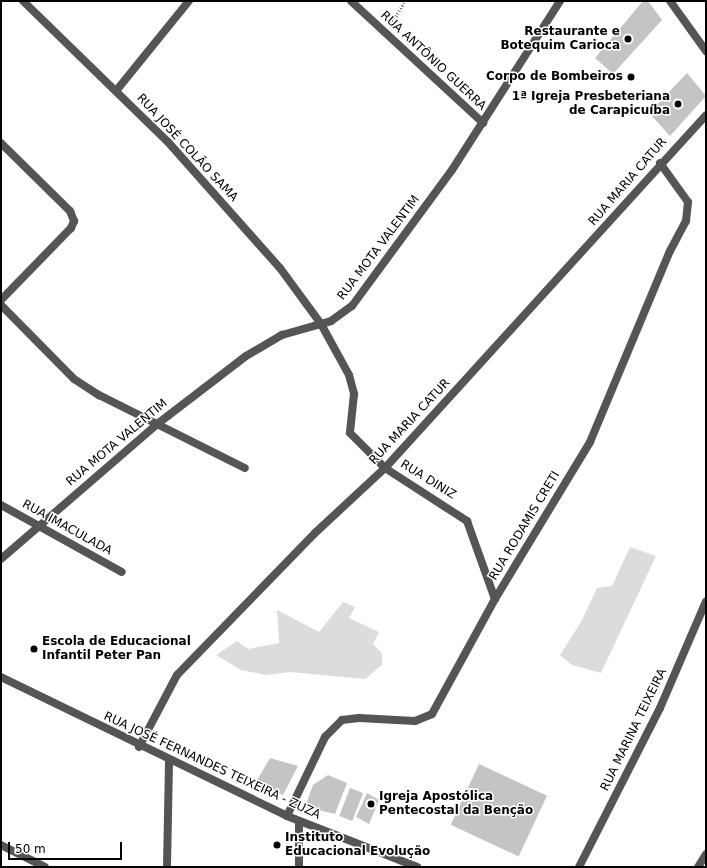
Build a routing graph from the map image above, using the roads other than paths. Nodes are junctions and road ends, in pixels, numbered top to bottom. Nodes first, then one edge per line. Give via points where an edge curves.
1 (23, 1) edge
2 (189, 1) edge
3 (350, 1) edge
4 (560, 1) edge
5 (673, 3) edge
6 (706, 51) edge
7 (116, 90) junction
8 (706, 115) edge
9 (482, 123) junction
10 (1, 143) edge
11 (660, 163) junction
12 (1, 300) edge
13 (1, 305) edge
14 (321, 324) junction
15 (156, 424) junction
16 (244, 468) dead end
17 (384, 468) junction
18 (1, 505) edge
19 (37, 526) junction
20 (1, 559) edge
21 (122, 572) dead end
22 (495, 599) junction
23 (706, 601) edge
24 (1, 678) edge
25 (139, 747) junction
26 (169, 760) junction
27 (287, 816) junction
28 (299, 822) junction
29 (1, 845) edge
30 (706, 854) edge
31 (45, 867) edge
32 (167, 867) edge
33 (299, 867) edge
34 (417, 867) edge
35 (579, 867) edge
36 (698, 867) edge

1 - 7 street, RUA JOSÉ COLÃO SAMA
2 - 7 street
3 - 9 street, RUA ANTÔNIO GUERRA
4 - 9 street, RUA MOTA VALENTIM
5 - 6 street
7 - 14 street, RUA JOSÉ COLÃO SAMA via 221,200 280,268
8 - 11 street, RUA MARIA CATUR
9 - 14 street, RUA MOTA VALENTIM via 352,306 343,315
10 - 12 street via 70,212 74,221 71,228
11 - 17 street, RUA MARIA CATUR via 564,275
11 - 22 street, RUA RODAMIS CRETI via 688,202 686,221 670,251 590,442
13 - 15 street via 74,379
14 - 15 street, RUA MOTA VALENTIM via 282,335 265,344
14 - 17 street, RUA DINIZ via 353,384 350,433
15 - 16 street
15 - 19 street, RUA MOTA VALENTIM
17 - 22 street, RUA DINIZ via 467,521
17 - 25 street, RUA MARIA CATUR via 177,674
18 - 19 street, RUA IMACULADA
19 - 20 street, RUA MOTA VALENTIM
19 - 21 street, RUA IMACULADA
22 - 27 street, RUA RODAMIS CRETI via 432,714 415,721 359,718 342,720 325,737
23 - 35 street, RUA MARINA TEIXEIRA via 660,708
24 - 25 street, RUA JOSÉ FERNANDES TEIXEIRA - ZUZA
25 - 26 street, RUA JOSÉ FERNANDES TEIXEIRA - ZUZA
26 - 27 street, RUA JOSÉ FERNANDES TEIXEIRA - ZUZA
26 - 32 street
27 - 28 street, RUA JOSÉ FERNANDES TEIXEIRA - ZUZA
28 - 33 street
28 - 34 street, RUA JOSÉ FERNANDES TEIXEIRA - ZUZA
29 - 31 street
30 - 36 street

